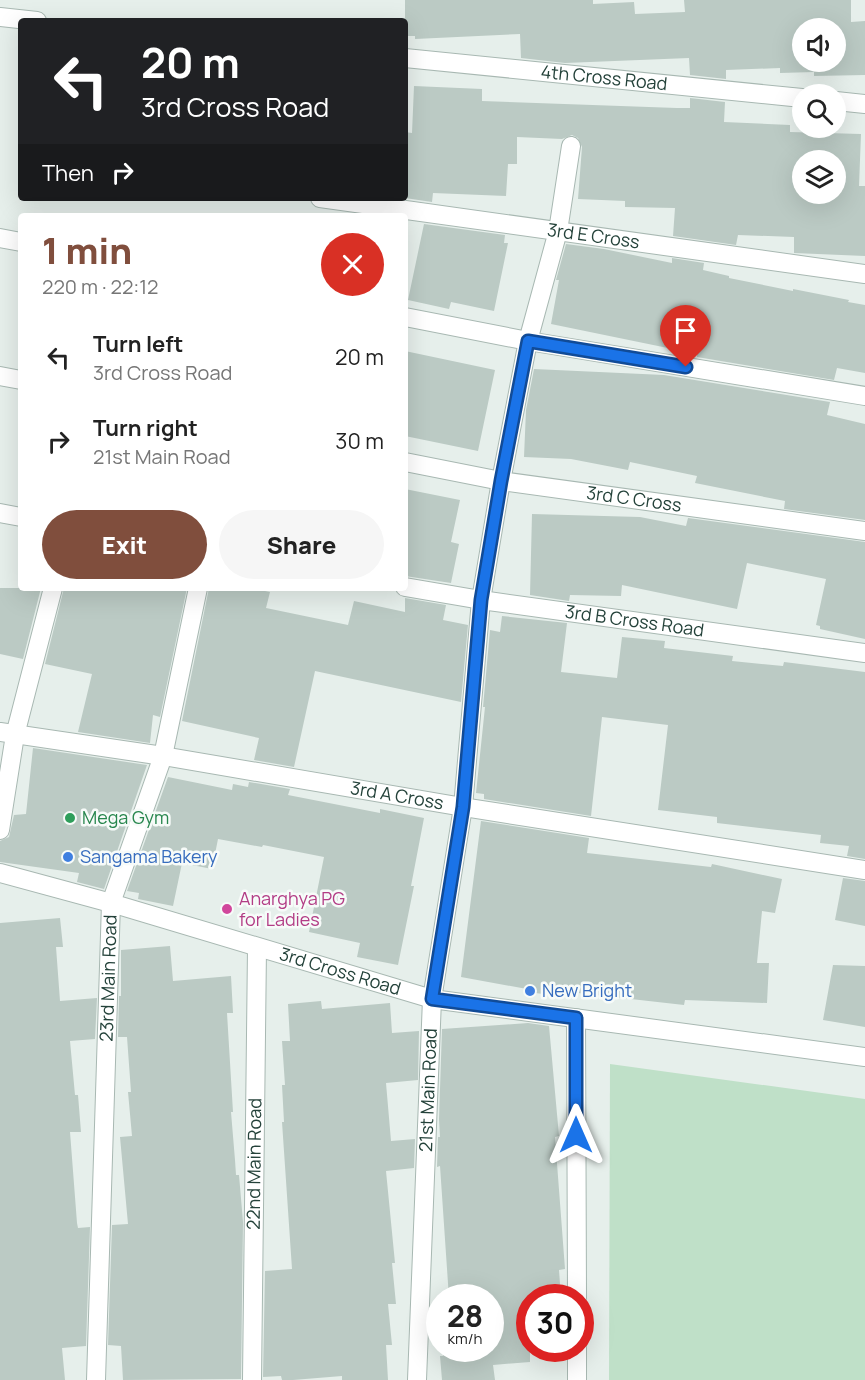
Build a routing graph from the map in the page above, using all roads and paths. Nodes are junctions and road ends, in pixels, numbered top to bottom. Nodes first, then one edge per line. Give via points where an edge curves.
1 (0, 17) edge
2 (18, 19) edge
3 (408, 58) edge
4 (792, 97) edge
5 (846, 102) edge
6 (865, 104) edge
7 (571, 146) dead end
8 (342, 201) edge
9 (558, 231) junction
10 (0, 238) edge
11 (18, 241) edge
12 (865, 274) edge
13 (408, 318) edge
14 (528, 341) junction
15 (0, 376) edge
16 (18, 379) edge
17 (865, 396) edge
18 (408, 463) edge
19 (501, 481) junction
20 (0, 513) edge
21 (18, 516) edge
22 (865, 531) edge
23 (408, 588) edge
24 (52, 591) edge
25 (197, 591) edge
26 (481, 600) junction
27 (865, 653) edge
28 (8, 733) edge
29 (163, 756) junction
30 (463, 807) junction
31 (0, 830) edge
32 (865, 870) edge
33 (0, 873) edge
34 (111, 903) junction
35 (257, 948) junction
36 (432, 999) junction
37 (576, 1018) junction
38 (865, 1057) edge
39 (577, 1284) edge
40 (577, 1362) edge
41 (96, 1380) edge
42 (252, 1380) edge
43 (417, 1380) edge
44 (577, 1380) edge

1 - 2 street
3 - 4 street, 4th Cross Road
5 - 6 street
7 - 9 street, 21st Main Road
8 - 9 street, 3rd E Cross
9 - 12 street, 3rd E Cross
9 - 14 street, 21st Main Road
10 - 11 street
13 - 14 street
14 - 17 street
14 - 19 street, 21st Main Road
15 - 16 street
18 - 19 street, 3rd C Cross
19 - 22 street, 3rd C Cross
19 - 26 street, 21st Main Road
20 - 21 street
23 - 26 street, 3rd B Cross Road
24 - 28 street
25 - 29 street, 23rd Main Road
26 - 27 street, 3rd B Cross Road
26 - 30 street, 21st Main Road
28 - 29 street, 3rd A Cross
28 - 31 street
29 - 30 street, 3rd A Cross
29 - 34 street, 23rd Main Road
30 - 32 street, 3rd A Cross
30 - 36 street, 21st Main Road
33 - 34 street, 3rd Cross Road
34 - 35 street, 3rd Cross Road
34 - 41 street, 23rd Main Road
35 - 36 street, 3rd Cross Road
35 - 42 street, 22nd Main Road
36 - 37 street, 3rd Cross Road
36 - 43 street, 21st Main Road
37 - 38 street, 3rd Cross Road
37 - 39 street
40 - 44 street

